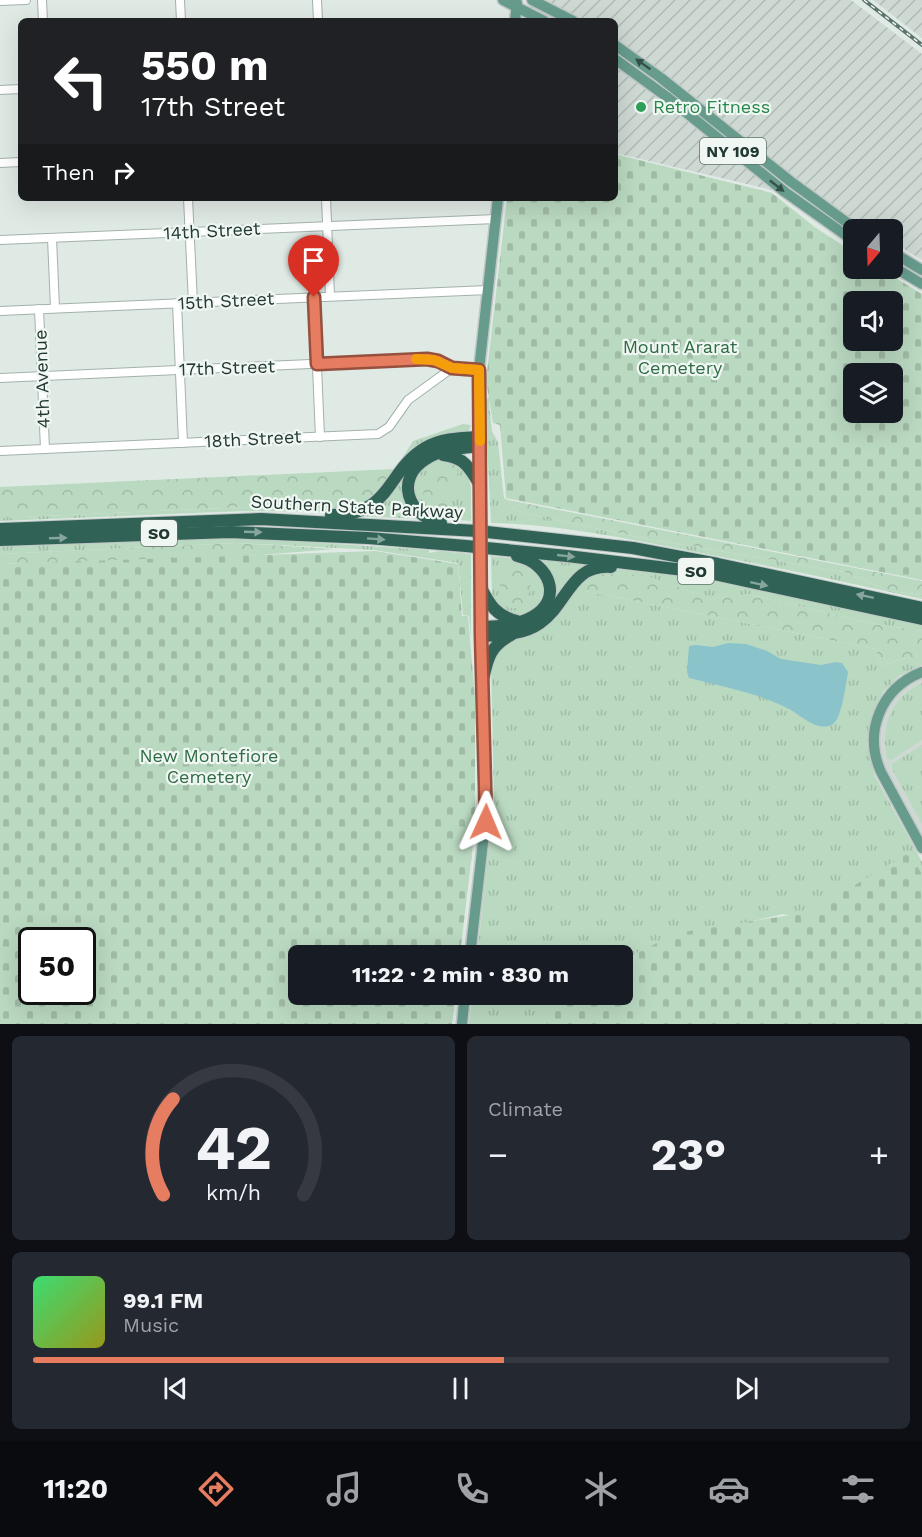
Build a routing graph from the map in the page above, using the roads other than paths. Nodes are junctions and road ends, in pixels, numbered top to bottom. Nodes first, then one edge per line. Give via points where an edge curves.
1 (26, 0) edge
2 (42, 0) edge
3 (180, 0) edge
4 (317, 0) edge
5 (503, 0) edge
6 (530, 0) edge
7 (0, 1) edge
8 (521, 10) edge
9 (43, 18) edge
10 (181, 18) edge
11 (318, 18) edge
12 (538, 18) edge
13 (567, 18) edge
14 (618, 47) edge
15 (618, 61) edge
16 (18, 89) edge
17 (0, 90) edge
18 (18, 162) edge
19 (0, 163) edge
20 (188, 201) edge
21 (326, 201) edge
22 (498, 201) edge
23 (496, 219) junction
24 (843, 220) edge
25 (327, 225) junction
26 (190, 232) junction
27 (843, 233) edge
28 (52, 237) junction
29 (0, 240) edge
30 (903, 259) edge
31 (922, 270) edge
32 (903, 273) edge
33 (922, 284) edge
34 (488, 291) junction
35 (330, 296) junction
36 (314, 297) junction
37 (177, 303) junction
38 (193, 303) junction
39 (55, 308) junction
40 (39, 309) junction
41 (0, 311) edge
42 (317, 364) junction
43 (452, 368) junction
44 (180, 370) junction
45 (479, 370) junction
46 (42, 376) junction
47 (0, 378) edge
48 (320, 436) junction
49 (480, 441) junction
50 (183, 443) junction
51 (45, 448) junction
52 (0, 451) edge
53 (436, 454) junction
54 (480, 485) junction
55 (276, 520) junction
56 (479, 525) junction
57 (0, 529) edge
58 (0, 540) edge
59 (466, 546) junction
60 (645, 564) junction
61 (481, 588) junction
62 (922, 608) edge
63 (922, 619) edge
64 (521, 622) junction
65 (481, 631) junction
66 (514, 633) junction
67 (922, 672) edge
68 (482, 683) junction
69 (922, 848) edge
70 (471, 945) edge
71 (464, 1005) edge
72 (462, 1024) edge

1 - 7 street
2 - 9 street
3 - 10 street
4 - 11 street
5 - 8 main road
6 - 8 main road
6 - 13 main road
8 - 12 main road
24 -> 14 main road, NY 109
15 -> 27 main road, NY 109
16 - 17 street
18 - 19 street
20 - 26 street
21 - 25 street
22 - 23 main road
23 - 25 street, 14th Street
23 - 34 main road
25 - 26 street, 14th Street
25 - 35 street
26 - 28 street, 14th Street
26 - 38 street
28 - 29 street, 14th Street
28 - 39 street, 4th Avenue
30 - 31 main road
32 - 33 main road
34 - 35 street, 15th Street
34 - 45 main road
35 - 36 street, 15th Street
36 - 38 street, 15th Street
36 - 42 street
37 - 38 street, 15th Street
37 - 39 street, 15th Street
37 - 44 street
39 - 40 street, 15th Street
40 - 41 street, 15th Street
40 - 46 street, 4th Avenue
42 - 43 street, 17th Street via 427,359
42 - 44 street, 17th Street
42 - 48 street
43 - 45 street
43 - 48 street, 18th Street via 408,400 384,432
44 - 46 street, 17th Street
44 - 50 street
45 - 49 main road
46 - 47 street, 17th Street
46 - 51 street, 4th Avenue
48 - 50 street, 18th Street
49 - 53 highway
49 - 54 main road
49 - 55 highway via 446,440 424,448 410,460 382,498 362,510
50 - 51 street, 18th Street
51 - 52 street, 18th Street
53 - 54 highway via 462,460
53 - 56 highway via 422,462 412,475 409,489 413,506 430,520
54 - 56 main road
55 - 56 highway, Southern State Parkway / SO
55 - 57 highway, Southern State Parkway / SO
56 - 61 main road, bridge
62 -> 56 highway, Southern State Parkway / SO via 633,548
58 -> 59 highway, Southern State Parkway / SO via 230,532
59 -> 60 highway, Southern State Parkway / SO
59 - 64 highway via 526,558 545,573 549,589 546,603 538,613
60 -> 63 highway, Southern State Parkway / SO via 709,573
60 - 66 highway via 586,571 548,617 535,627
61 - 64 highway via 498,613
61 - 65 main road
64 - 65 highway
65 - 66 highway
65 - 68 main road
66 - 68 highway via 493,648
67 - 69 main road via 905,680 885,700 873,740 881,772
68 - 70 main road via 486,816
71 - 72 main road

